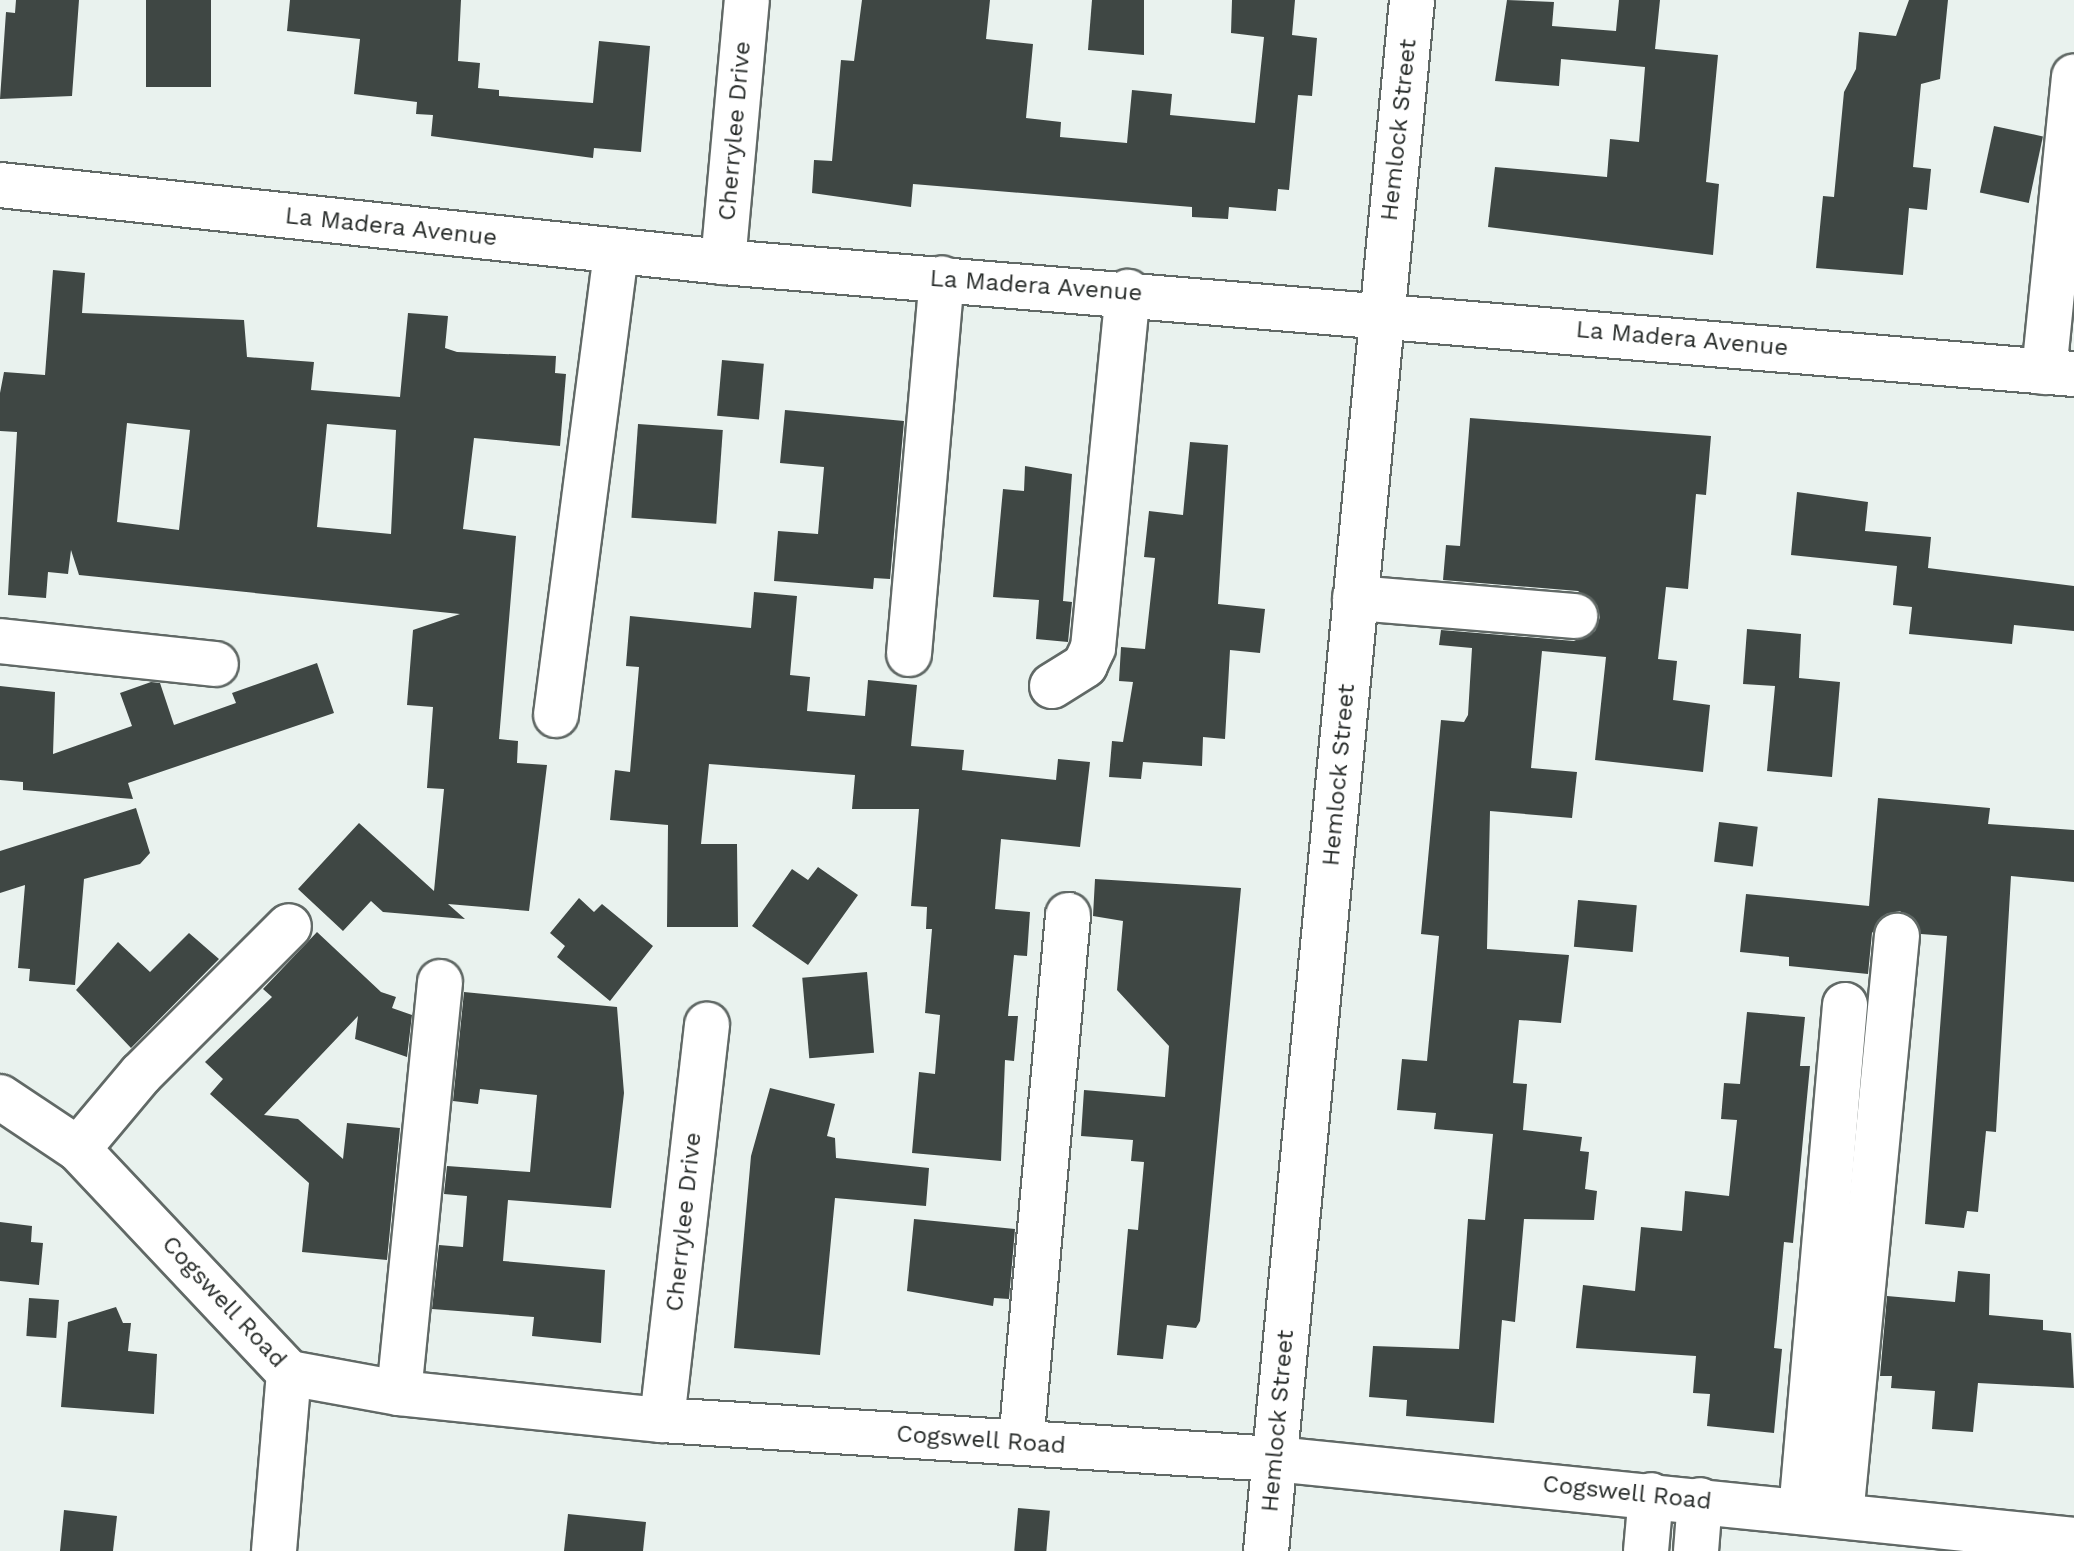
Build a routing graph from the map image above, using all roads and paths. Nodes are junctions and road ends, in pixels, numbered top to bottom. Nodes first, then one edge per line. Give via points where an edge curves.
1 (747, 0) edge
2 (1412, 0) edge
3 (2074, 77) edge
4 (0, 185) edge
5 (616, 251) junction
6 (723, 262) junction
7 (942, 278) junction
8 (1128, 292) junction
9 (1382, 312) junction
10 (2059, 373) edge
11 (1355, 598) junction
12 (1575, 616) dead end
13 (0, 641) edge
14 (909, 654) dead end
15 (216, 664) dead end
16 (1052, 686) dead end
17 (556, 715) dead end
18 (1068, 915) dead end
19 (289, 926) dead end
20 (1897, 936) dead end
21 (440, 982) dead end
22 (1845, 1005) dead end
23 (707, 1025) dead end
24 (0, 1097) edge
25 (78, 1149) junction
26 (289, 1373) junction
27 (399, 1393) junction
28 (662, 1420) junction
29 (1021, 1443) junction
30 (1275, 1459) junction
31 (1651, 1495) junction
32 (1700, 1500) junction
33 (1846, 1524) edge
34 (2074, 1540) edge
35 (274, 1551) edge
36 (1266, 1551) edge
37 (1646, 1551) edge
38 (1696, 1551) edge

1 - 6 street, Cherrylee Drive
2 - 9 street, Hemlock Street
3 - 10 street
4 - 5 street, La Madera Avenue
5 - 6 street, La Madera Avenue
5 - 17 street
6 - 7 street, La Madera Avenue
7 - 8 street, La Madera Avenue
7 - 14 street
8 - 9 street, La Madera Avenue
8 - 16 street via 1093,648 1085,665
9 - 10 street, La Madera Avenue
9 - 11 street, Hemlock Street
11 - 12 street
11 - 30 street, Hemlock Street
13 - 15 street
18 - 29 street
19 - 25 street via 141,1074
20 - 33 street
21 - 27 street
22 - 33 street
23 - 28 street, Cherrylee Drive
24 - 25 street, Cogswell Road
25 - 26 street, Cogswell Road
26 - 27 street, Cogswell Road
26 - 35 street
27 - 28 street, Cogswell Road
28 - 29 street, Cogswell Road
29 - 30 street, Cogswell Road
30 - 31 street, Cogswell Road
30 - 36 street, Hemlock Street
31 - 32 street, Cogswell Road
31 - 37 street
32 - 33 street, Cogswell Road
32 - 38 street
33 - 34 street, Cogswell Road

